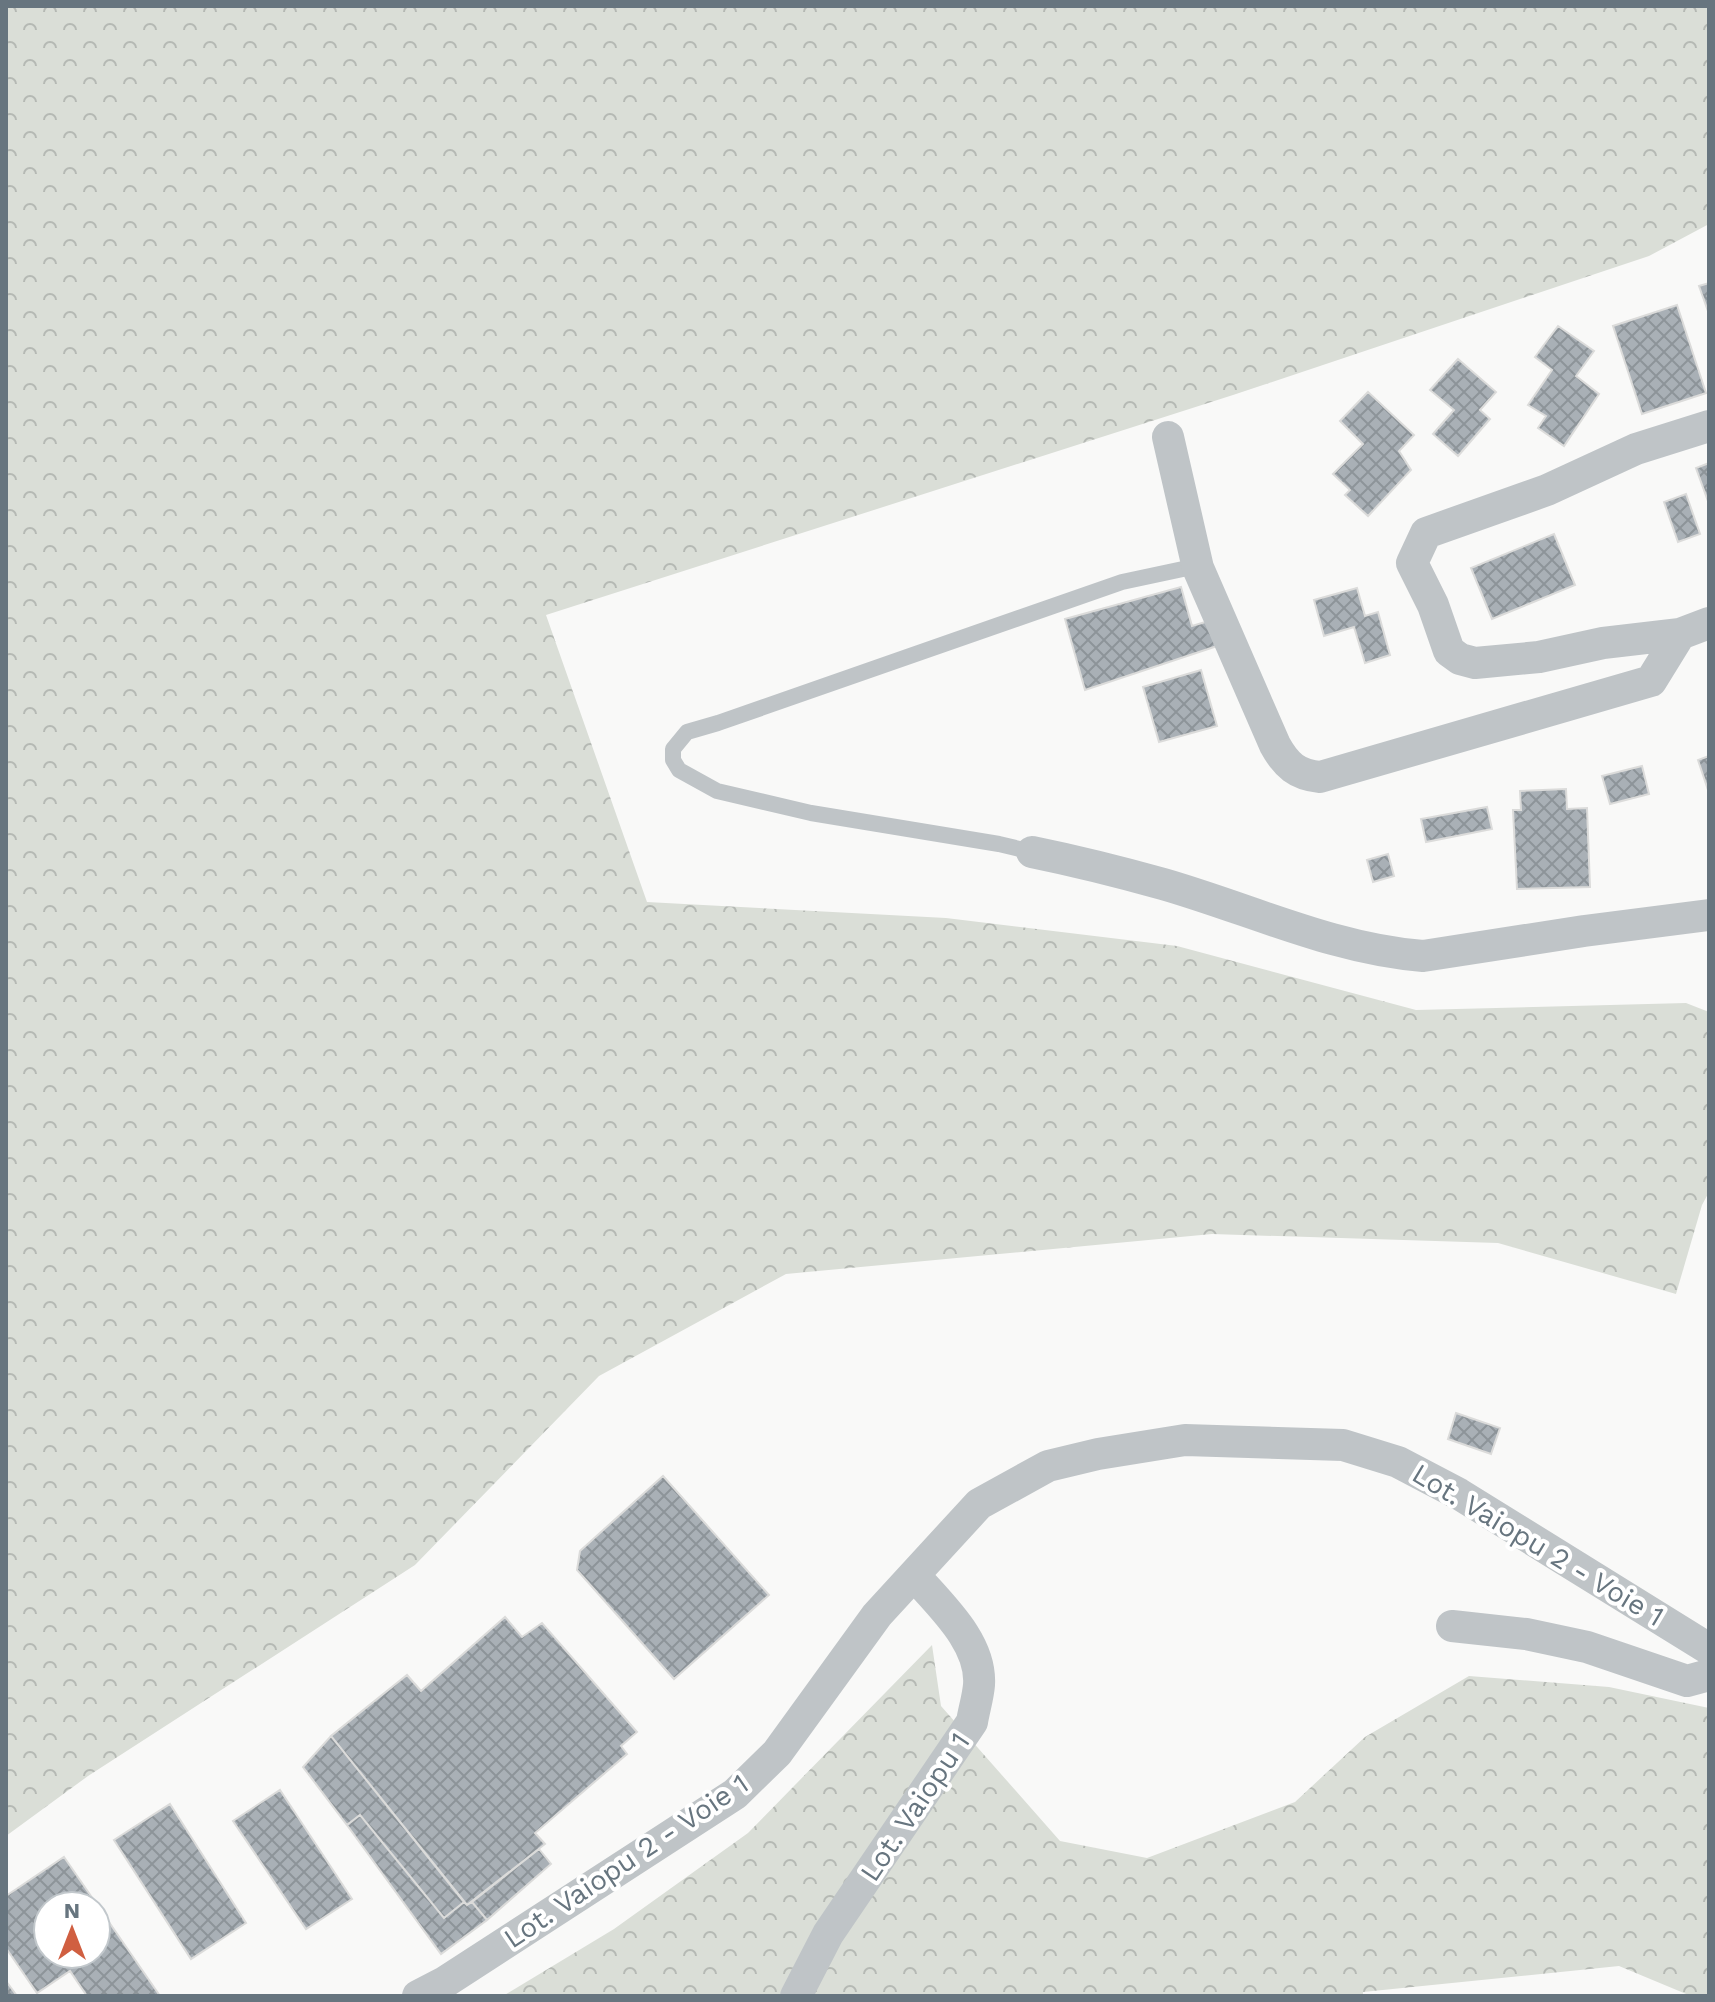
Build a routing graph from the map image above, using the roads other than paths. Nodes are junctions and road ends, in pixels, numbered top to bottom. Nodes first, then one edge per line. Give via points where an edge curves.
1 (1709, 426) edge
2 (1168, 437) dead end
3 (1198, 568) junction
4 (1695, 629) edge
5 (1032, 852) joint
6 (1709, 915) edge
7 (914, 1575) junction
8 (1452, 1626) dead end
9 (1709, 1649) edge
10 (1709, 1675) edge
11 (418, 1996) edge
12 (796, 1996) edge

1 - 4 street via 1636,449 1547,490 1426,533 1412,563 1449,651 1475,663
2 - 3 street
3 - 4 street via 1275,745 1282,758 1305,776 1320,777 1651,681
3 - 5 lane via 1122,582 687,732 673,749 679,770 732,797
5 - 6 street via 1163,884 1327,938 1407,955
7 - 9 street, Lot. Vaiopu 2 - Voie 1 via 979,1504 1048,1466 1185,1440 1343,1445 1398,1462 1459,1494
7 - 11 street, Lot. Vaiopu 2 - Voie 1 via 877,1615 777,1753 735,1794
7 - 12 street, Lot. Vaiopu 1 via 952,1618 976,1658 979,1683 972,1722 828,1934
8 - 10 street via 1587,1647 1687,1681

